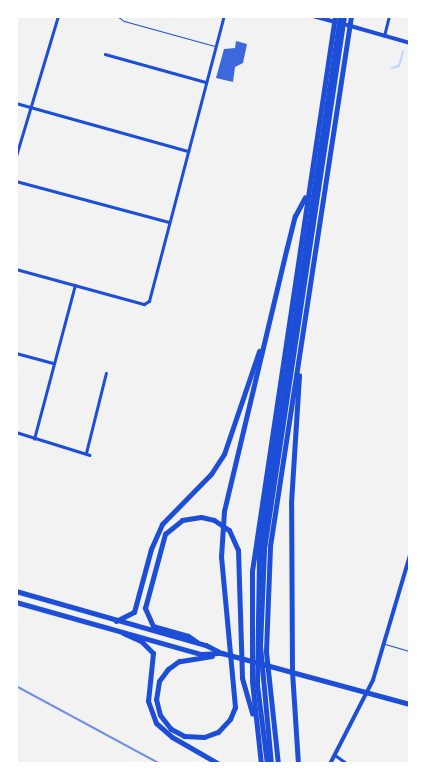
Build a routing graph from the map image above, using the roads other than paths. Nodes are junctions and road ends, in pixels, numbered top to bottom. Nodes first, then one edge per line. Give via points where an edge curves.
1 (58, 16) edge
2 (116, 16) edge
3 (224, 16) edge
4 (313, 16) edge
5 (335, 16) edge
6 (340, 16) edge
7 (344, 16) edge
8 (351, 16) edge
9 (389, 16) edge
10 (384, 36) junction
11 (338, 42) junction
12 (410, 43) edge
13 (216, 46) junction
14 (105, 54) dead end
15 (206, 82) junction
16 (16, 104) edge
17 (32, 108) junction
18 (188, 151) junction
19 (16, 156) edge
20 (16, 181) edge
21 (308, 192) junction
22 (169, 222) junction
23 (16, 269) edge
24 (75, 285) junction
25 (265, 337) junction
26 (300, 352) junction
27 (16, 353) edge
28 (54, 363) junction
29 (106, 373) dead end
30 (16, 432) edge
31 (34, 440) junction
32 (86, 453) junction
33 (90, 454) dead end
34 (410, 556) edge
35 (16, 591) edge
36 (38, 599) junction
37 (16, 602) edge
38 (34, 608) junction
39 (116, 621) junction
40 (122, 632) junction
41 (197, 642) junction
42 (385, 644) junction
43 (410, 651) edge
44 (222, 654) junction
45 (212, 656) junction
46 (292, 672) junction
47 (367, 692) junction
48 (410, 704) edge
49 (257, 732) junction
50 (334, 754) junction
51 (219, 764) edge
52 (261, 764) edge
53 (267, 764) edge
54 (271, 764) edge
55 (278, 764) edge
56 (298, 764) edge
57 (330, 764) edge
58 (348, 764) edge

1 - 17 street
2 - 13 lane
3 - 13 street
4 - 10 main road
5 - 11 highway
6 - 11 highway
7 - 11 highway
8 - 11 highway
9 - 10 street
10 - 12 main road
11 - 21 highway
11 - 26 highway
11 - 53 highway via 259,554 257,676
11 - 54 highway via 264,549 260,646
13 - 15 street
14 - 15 street
15 - 18 street
16 - 17 street
17 - 18 street
17 - 19 street
18 - 22 street
20 - 22 street
21 - 25 highway via 295,216
21 - 49 highway via 252,571 250,639
22 - 24 street via 149,301 144,304
23 - 24 street
24 - 28 street
25 - 39 highway via 224,454 211,474 162,524 151,549 134,612
25 - 45 highway via 224,511 221,543 235,707 230,719 218,732 197,738 184,736 171,729 160,715 156,699 159,681 179,661
26 - 46 highway via 292,479
26 - 55 highway via 267,582 268,688
27 - 28 street
28 - 31 street
29 - 32 street
30 - 31 street
31 - 32 street
32 - 33 street
34 - 42 main road
35 - 36 main road
36 - 38 main road
36 - 39 main road
37 - 38 main road
38 - 40 main road
39 - 41 main road
40 - 45 main road
40 - 51 highway via 141,641 153,653 148,701 156,723 172,737
41 - 44 main road
41 - 49 highway via 188,636 153,626 145,608 162,540 176,524 201,517 214,520 229,530 238,550 242,678
42 - 43 lane
42 - 47 main road
44 - 45 main road
44 - 46 main road
46 - 47 main road
46 - 56 highway
47 - 48 main road
47 - 50 main road
49 - 52 highway
50 - 57 main road
50 - 58 street

